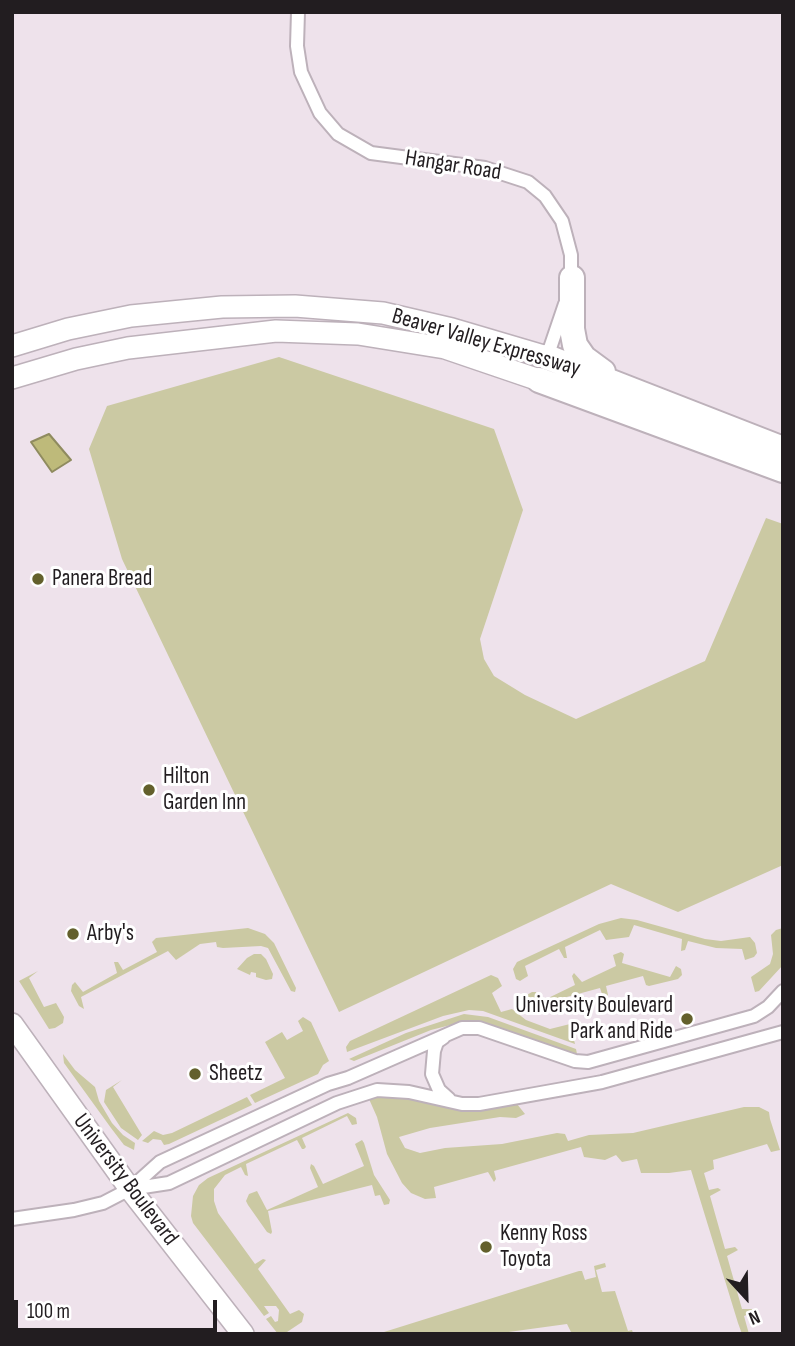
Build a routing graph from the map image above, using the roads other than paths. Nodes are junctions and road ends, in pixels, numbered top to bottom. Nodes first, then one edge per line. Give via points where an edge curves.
1 (298, 12) edge
2 (572, 278) junction
3 (12, 346) edge
4 (547, 357) junction
5 (12, 378) edge
6 (539, 380) junction
7 (618, 383) junction
8 (783, 449) edge
9 (783, 470) edge
10 (783, 992) edge
11 (12, 1024) edge
12 (783, 1032) edge
13 (447, 1034) junction
14 (455, 1102) junction
15 (130, 1189) junction
16 (12, 1219) edge
17 (243, 1334) edge

1 - 2 street, Hangar Road via 301,72 320,113 338,134 371,153 485,168 528,182 545,196 562,221
2 - 4 street, Hangar Road
2 - 7 highway via 575,345 584,358
3 - 4 main road, Beaver Valley Expressway via 131,316 295,306 383,313
4 - 6 street, Hangar Road
4 - 7 highway, Beaver Valley Expressway
5 - 6 main road, Beaver Valley Expressway via 128,348 276,331 358,334 445,348
6 - 9 highway, Beaver Valley Expressway
7 - 8 highway, Beaver Valley Expressway
10 - 13 street via 754,1016 588,1062 479,1028
11 - 15 main road, University Boulevard
12 - 14 street via 595,1083 479,1104
13 - 14 street via 433,1051 432,1074 439,1090
13 - 15 street via 160,1162
14 - 15 street via 377,1090 337,1103 169,1183
15 - 16 street via 85,1208
15 - 17 main road, University Boulevard

